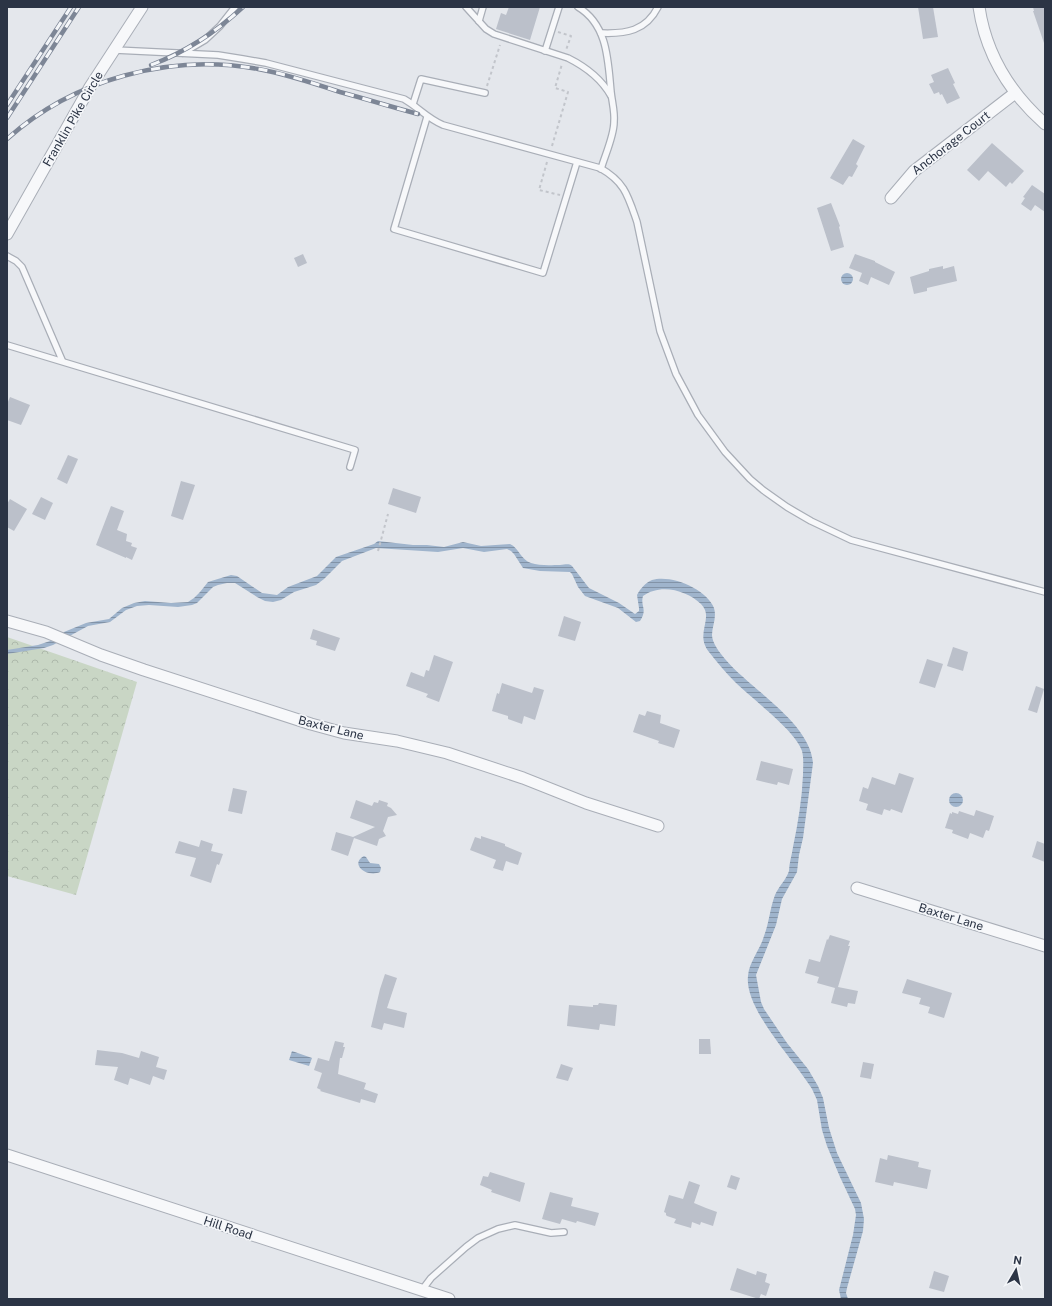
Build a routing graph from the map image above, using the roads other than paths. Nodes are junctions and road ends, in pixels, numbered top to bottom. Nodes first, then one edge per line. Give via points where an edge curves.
1 (142, 7) edge
2 (235, 7) edge
3 (466, 7) edge
4 (484, 7) edge
5 (559, 7) edge
6 (578, 7) edge
7 (588, 7) edge
8 (658, 7) edge
9 (979, 7) edge
10 (586, 13) junction
11 (479, 21) junction
12 (601, 33) junction
13 (114, 50) junction
14 (545, 51) junction
15 (183, 53) junction
16 (1014, 93) junction
17 (485, 94) road end
18 (611, 96) junction
19 (413, 104) junction
20 (427, 117) junction
21 (1045, 124) edge
22 (577, 162) junction
23 (601, 169) junction
24 (891, 198) dead end
25 (7, 234) edge
26 (7, 256) edge
27 (7, 345) edge
28 (62, 360) junction
29 (350, 467) dead end
30 (1045, 592) edge
31 (7, 621) edge
32 (658, 826) dead end
33 (857, 888) dead end
34 (1045, 946) edge
35 (7, 1155) edge
36 (564, 1232) dead end
37 (422, 1290) junction
38 (449, 1299) edge

1 - 13 street, Franklin Pike Circle
2 - 15 lane via 205,40
3 - 11 lane
4 - 11 lane
5 - 14 lane
6 - 10 lane
7 - 10 lane
8 - 12 lane via 649,21 640,27 618,33
9 - 16 street via 989,47
10 - 12 lane
11 - 14 lane via 490,32 502,38
12 - 18 lane via 607,50
13 - 15 lane
13 - 25 street, Franklin Pike Circle via 90,87
14 - 18 lane via 581,65 601,81
15 - 19 lane via 218,55 266,63 390,95
16 - 21 street
16 - 24 street, Anchorage Court via 914,171
17 - 19 lane via 421,79
18 - 23 lane via 614,122
19 - 20 lane
20 - 22 lane via 443,126
20 - 22 lane via 394,228 543,273
22 - 23 lane
23 - 30 lane via 619,181 631,204 660,331 682,388 725,452 750,479 787,507 851,540
26 - 28 lane via 22,267
27 - 28 lane
28 - 29 lane via 355,450
31 - 32 street, Baxter Lane via 55,635 101,655 312,724 344,733 397,741 447,753
33 - 34 street, Baxter Lane
35 - 37 street, Hill Road
36 - 37 lane via 551,1233 514,1225 478,1238 431,1278
37 - 38 street, Hill Road

